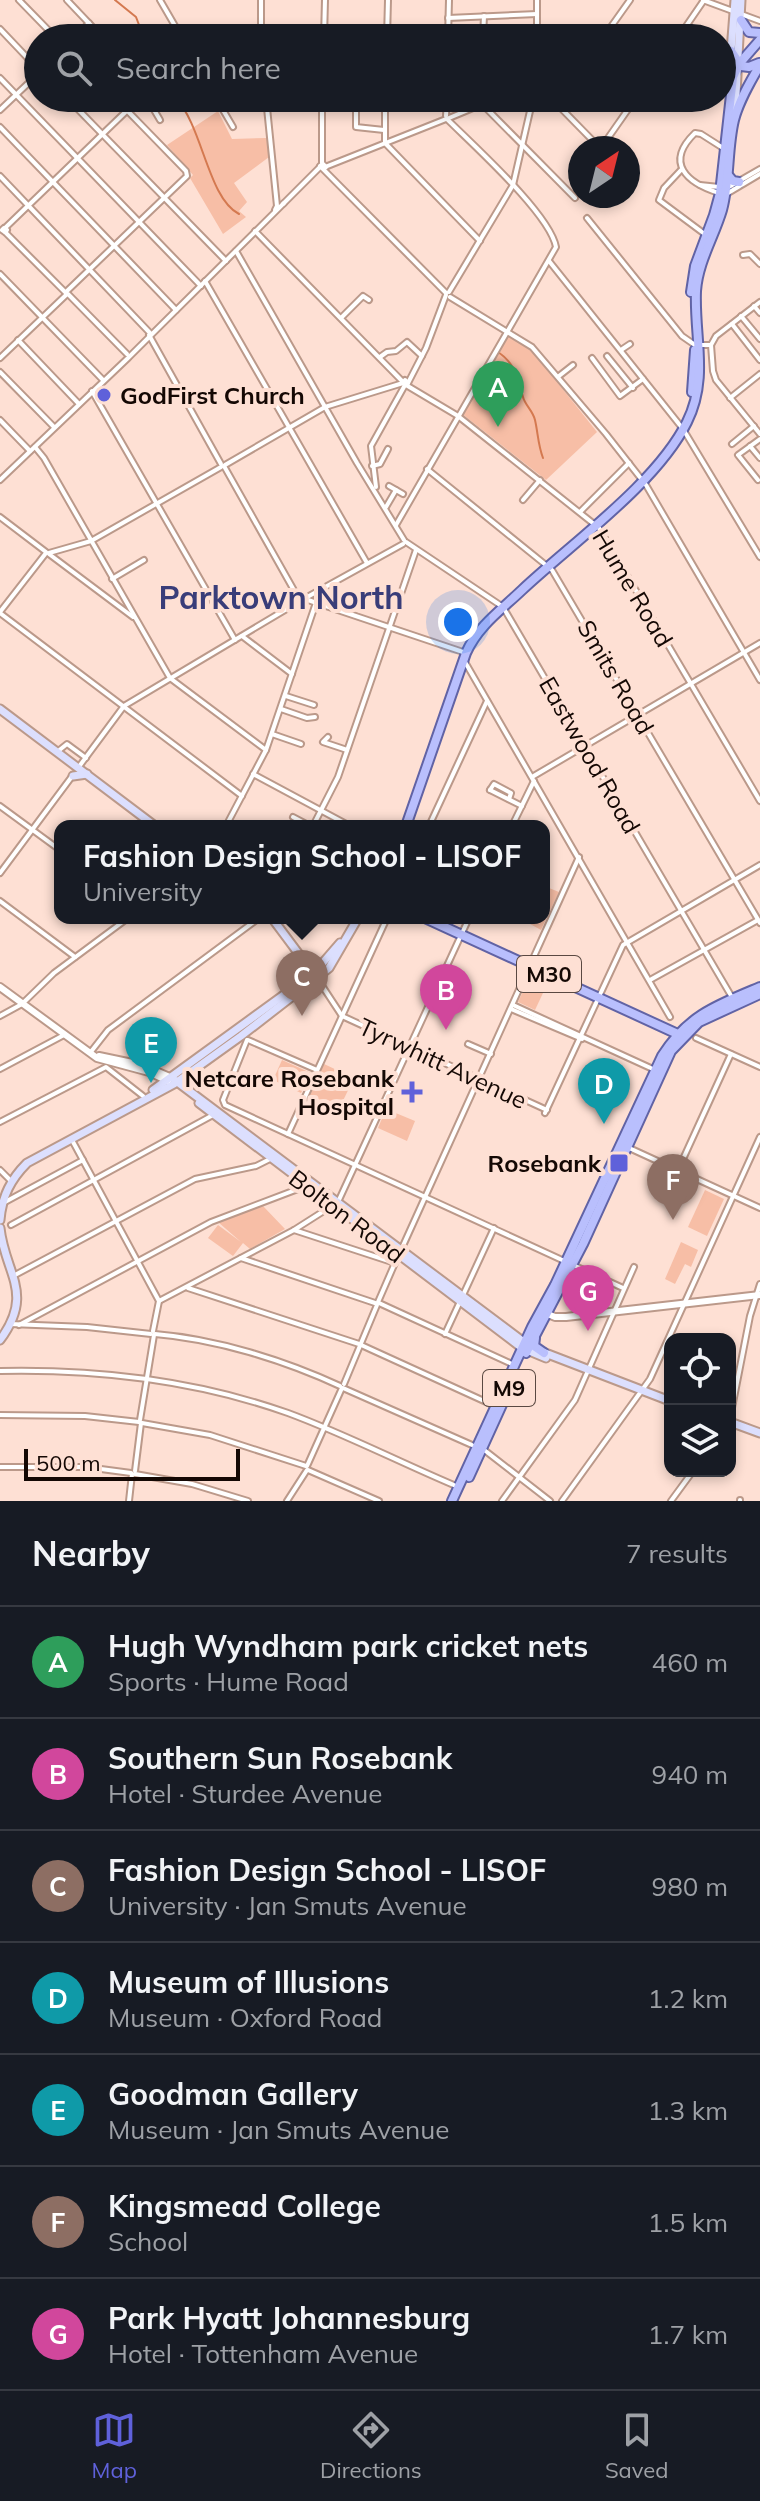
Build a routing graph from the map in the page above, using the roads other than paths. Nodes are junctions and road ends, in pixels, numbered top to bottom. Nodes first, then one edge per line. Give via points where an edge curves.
1 (19, 0) edge
2 (67, 0) edge
3 (261, 0) edge
4 (325, 0) edge
5 (388, 0) edge
6 (449, 0) edge
7 (537, 0) edge
8 (630, 0) edge
9 (703, 0) edge
10 (735, 0) edge
11 (741, 0) edge
12 (161, 1) edge
13 (537, 14) junction
14 (739, 15) junction
15 (484, 16) junction
16 (448, 18) junction
17 (760, 21) edge
18 (89, 23) edge
19 (42, 24) edge
20 (174, 24) edge
21 (261, 24) edge
22 (324, 24) edge
23 (387, 24) edge
24 (448, 24) edge
25 (484, 24) edge
26 (537, 24) edge
27 (613, 24) edge
28 (687, 24) edge
29 (736, 28) edge
30 (0, 29) edge
31 (760, 33) edge
32 (760, 40) edge
33 (24, 56) edge
34 (736, 59) edge
35 (739, 64) junction
36 (760, 64) edge
37 (736, 70) edge
38 (0, 78) edge
39 (24, 85) edge
40 (16, 95) junction
41 (736, 98) edge
42 (24, 103) edge
43 (0, 110) edge
44 (32, 112) edge
45 (81, 112) edge
46 (126, 112) edge
47 (128, 112) edge
48 (155, 112) edge
49 (224, 112) edge
50 (267, 112) edge
51 (322, 112) edge
52 (356, 112) edge
53 (385, 112) edge
54 (447, 112) edge
55 (458, 112) edge
56 (492, 112) edge
57 (530, 112) edge
58 (565, 112) edge
59 (626, 112) edge
60 (728, 112) edge
61 (729, 112) edge
62 (735, 112) edge
63 (447, 117) junction
64 (160, 120) dead end
65 (734, 120) junction
66 (0, 127) edge
67 (233, 127) dead end
68 (384, 130) junction
69 (103, 135) junction
70 (588, 136) edge
71 (609, 136) edge
72 (385, 143) junction
73 (522, 145) junction
74 (726, 146) junction
75 (78, 159) junction
76 (728, 163) junction
77 (324, 167) junction
78 (681, 170) junction
79 (760, 172) edge
80 (728, 175) junction
81 (0, 176) edge
82 (53, 182) junction
83 (739, 182) junction
84 (513, 185) junction
85 (723, 190) junction
86 (568, 191) edge
87 (165, 198) junction
88 (29, 206) junction
89 (279, 206) junction
90 (587, 218) dead end
91 (140, 222) junction
92 (4, 230) edge
93 (255, 231) junction
94 (709, 237) junction
95 (481, 241) junction
96 (115, 246) junction
97 (236, 251) junction
98 (743, 255) dead end
99 (226, 261) junction
100 (549, 261) junction
101 (760, 264) edge
102 (91, 270) junction
103 (0, 274) edge
104 (203, 283) junction
105 (66, 293) junction
106 (449, 295) junction
107 (369, 300) dead end
108 (760, 302) edge
109 (754, 306) junction
110 (176, 310) junction
111 (760, 313) edge
112 (741, 316) junction
113 (42, 317) junction
114 (341, 318) junction
115 (732, 324) junction
116 (509, 331) junction
117 (150, 334) junction
118 (694, 334) junction
119 (682, 336) junction
120 (760, 339) edge
121 (18, 340) junction
122 (630, 344) dead end
123 (697, 345) junction
124 (711, 345) junction
125 (621, 350) junction
126 (127, 356) junction
127 (422, 356) junction
128 (607, 356) dead end
129 (380, 357) junction
130 (0, 358) edge
131 (592, 358) dead end
132 (760, 360) edge
133 (573, 365) dead end
134 (0, 372) edge
135 (760, 374) edge
136 (559, 377) junction
137 (643, 379) junction
138 (103, 380) junction
139 (406, 383) junction
140 (633, 388) junction
141 (92, 391) junction
142 (730, 398) junction
143 (79, 404) junction
144 (325, 407) junction
145 (458, 416) junction
146 (0, 420) edge
147 (754, 426) junction
148 (289, 427) junction
149 (682, 427) junction
150 (54, 428) junction
151 (760, 435) edge
152 (689, 438) junction
153 (676, 439) junction
154 (732, 444) dead end
155 (750, 446) junction
156 (32, 449) junction
157 (388, 449) dead end
158 (760, 458) edge
159 (629, 463) junction
160 (222, 465) junction
161 (372, 466) junction
162 (427, 469) junction
163 (1, 477) edge
164 (642, 479) junction
165 (540, 480) junction
166 (758, 480) dead end
167 (389, 486) dead end
168 (376, 490) junction
169 (396, 490) junction
170 (403, 494) dead end
171 (523, 500) dead end
172 (156, 503) junction
173 (386, 507) junction
174 (580, 512) junction
175 (0, 517) edge
176 (596, 524) junction
177 (396, 525) junction
178 (91, 541) junction
179 (405, 543) junction
180 (48, 553) junction
181 (760, 557) edge
182 (144, 560) dead end
183 (367, 563) junction
184 (548, 566) junction
185 (112, 579) junction
186 (320, 591) junction
187 (302, 600) junction
188 (316, 603) junction
189 (503, 607) junction
190 (0, 613) edge
191 (135, 619) junction
192 (389, 628) junction
193 (242, 636) junction
194 (235, 640) junction
195 (760, 643) edge
196 (744, 652) junction
197 (465, 656) junction
198 (292, 674) junction
199 (170, 678) junction
200 (760, 680) edge
201 (691, 685) junction
202 (285, 696) junction
203 (487, 700) junction
204 (314, 705) dead end
205 (124, 706) junction
206 (0, 709) edge
207 (281, 709) junction
208 (637, 715) junction
209 (315, 717) dead end
210 (272, 734) junction
211 (328, 737) dead end
212 (301, 744) dead end
213 (584, 746) junction
214 (266, 750) junction
215 (347, 750) junction
216 (57, 752) junction
217 (86, 758) junction
218 (78, 768) junction
219 (87, 774) junction
220 (253, 774) junction
221 (73, 776) junction
222 (533, 779) junction
223 (242, 796) junction
224 (509, 799) junction
225 (760, 801) edge
226 (0, 806) edge
227 (522, 806) junction
228 (321, 810) junction
229 (293, 817) dead end
230 (147, 820) edge
231 (229, 820) edge
232 (299, 820) edge
233 (315, 820) edge
234 (339, 820) edge
235 (408, 820) edge
236 (432, 820) edge
237 (515, 820) edge
238 (32, 830) junction
239 (54, 846) edge
240 (579, 857) junction
241 (760, 865) edge
242 (0, 873) edge
243 (734, 879) junction
244 (0, 901) edge
245 (681, 910) junction
246 (550, 922) edge
247 (759, 922) edge
248 (120, 924) edge
249 (251, 924) edge
250 (277, 924) edge
251 (353, 924) edge
252 (384, 924) edge
253 (441, 924) edge
254 (449, 924) edge
255 (466, 924) edge
256 (549, 924) edge
257 (463, 932) junction
258 (628, 941) junction
259 (705, 950) junction
260 (75, 957) junction
261 (531, 964) junction
262 (316, 976) junction
263 (650, 980) junction
264 (0, 987) edge
265 (760, 987) edge
266 (760, 994) edge
267 (600, 995) junction
268 (734, 1002) junction
269 (22, 1004) junction
270 (512, 1007) junction
271 (0, 1016) edge
272 (342, 1016) junction
273 (670, 1017) dead end
274 (682, 1033) junction
275 (64, 1035) junction
276 (244, 1037) junction
277 (582, 1038) junction
278 (696, 1038) dead end
279 (468, 1044) dead end
280 (410, 1048) junction
281 (94, 1053) junction
282 (491, 1054) junction
283 (731, 1054) junction
284 (116, 1064) junction
285 (106, 1067) junction
286 (760, 1067) edge
287 (0, 1069) edge
288 (317, 1070) junction
289 (658, 1071) junction
290 (188, 1074) junction
291 (158, 1076) junction
292 (479, 1079) junction
293 (173, 1081) junction
294 (157, 1088) junction
295 (186, 1088) junction
296 (143, 1096) junction
297 (213, 1115) junction
298 (0, 1122) edge
299 (89, 1128) junction
300 (288, 1134) junction
301 (760, 1137) edge
302 (71, 1138) junction
303 (623, 1148) junction
304 (270, 1159) junction
305 (83, 1160) junction
306 (356, 1164) junction
307 (0, 1170) edge
308 (678, 1170) junction
309 (94, 1180) junction
310 (11, 1181) junction
311 (303, 1183) junction
312 (425, 1196) junction
313 (733, 1196) junction
314 (3, 1203) junction
315 (336, 1204) junction
316 (760, 1208) edge
317 (0, 1220) edge
318 (116, 1221) junction
319 (11, 1225) dead end
320 (494, 1228) junction
321 (0, 1230) edge
322 (294, 1230) junction
323 (398, 1256) junction
324 (241, 1258) junction
325 (137, 1261) junction
326 (569, 1263) junction
327 (634, 1267) dead end
328 (15, 1275) junction
329 (760, 1284) edge
330 (186, 1288) junction
331 (623, 1288) junction
332 (758, 1295) edge
333 (461, 1299) junction
334 (159, 1301) junction
335 (377, 1303) junction
336 (684, 1303) junction
337 (613, 1310) junction
338 (543, 1312) junction
339 (15, 1325) junction
340 (538, 1329) junction
341 (153, 1333) junction
342 (445, 1334) junction
343 (0, 1340) edge
344 (359, 1344) junction
345 (525, 1347) junction
346 (544, 1353) junction
347 (566, 1363) junction
348 (514, 1365) junction
349 (0, 1371) edge
350 (587, 1371) junction
351 (147, 1378) junction
352 (583, 1382) junction
353 (343, 1386) junction
354 (642, 1390) junction
355 (664, 1399) edge
356 (733, 1405) edge
357 (495, 1406) junction
358 (0, 1415) edge
359 (140, 1422) junction
360 (736, 1423) edge
361 (324, 1427) junction
362 (760, 1433) edge
363 (479, 1449) junction
364 (0, 1467) edge
365 (307, 1468) junction
366 (134, 1473) junction
367 (689, 1477) edge
368 (519, 1478) junction
369 (459, 1492) edge
370 (129, 1501) edge
371 (248, 1501) edge
372 (287, 1501) edge
373 (379, 1501) edge
374 (502, 1501) edge
375 (550, 1501) edge
376 (562, 1501) edge
377 (671, 1501) edge

1 - 19 street
2 - 18 street
3 - 21 street
4 - 22 street
5 - 23 street
6 - 16 street
7 - 13 street
8 - 27 street
9 - 14 street
9 - 28 street
10 - 14 main road
11 - 14 main road
12 - 20 street
13 - 15 street
13 - 26 street
14 - 17 street
14 - 29 main road
14 - 31 main road via 749,32
14 - 35 main road
15 - 16 street
15 - 25 street
16 - 24 street
30 - 33 street
32 - 35 main road
34 - 35 main road
35 - 36 main road
35 - 37 main road
35 - 41 main road
36 - 65 main road
38 - 40 street
39 - 40 street
40 - 42 street
40 - 43 street
44 - 75 street
45 - 69 street
46 - 69 street
47 - 87 street via 186,171
48 - 64 street
49 - 67 street
50 - 89 street
51 - 77 street
52 - 68 street via 356,127
53 - 68 street
54 - 63 street
55 - 63 street
56 - 73 street
57 - 73 street
58 - 70 street
59 - 71 street
60 - 74 main road
61 - 74 main road
62 - 65 main road
63 - 72 street
63 - 84 street
65 - 74 main road
66 - 82 street
68 - 72 street
69 - 75 street
69 - 87 street
72 - 77 street
72 - 95 street
73 - 84 street
73 - 86 street
74 - 76 main road
74 - 78 street via 694,133 682,154
74 - 85 main road
75 - 82 street
75 - 91 street
76 - 80 main road
76 - 85 main road
77 - 89 street
77 - 106 street
78 - 85 street via 699,185
78 - 94 street via 659,200
79 - 83 street
79 - 85 street
80 - 83 main road
80 - 85 main road
81 - 88 street
82 - 88 street
82 - 96 street
83 - 85 street
84 - 95 street
84 - 100 street via 541,217 556,245
85 - 94 main road
87 - 91 street
87 - 99 street
88 - 92 street
88 - 102 street
89 - 93 street
90 - 119 street
91 - 96 street
91 - 104 street
92 - 105 street
93 - 97 street
93 - 114 street, Hume Road
94 - 118 main road via 693,274
94 - 123 main road via 697,284
95 - 106 street
96 - 102 street
96 - 110 street
97 - 99 street
97 - 144 street
98 - 101 street via 750,254
99 - 104 street
100 - 116 street
100 - 125 street
102 - 105 street
102 - 117 street
103 - 113 street
104 - 110 street
104 - 148 street
105 - 113 street
105 - 126 street
106 - 116 street
106 - 127 street
107 - 114 street via 363,296
108 - 109 street
109 - 111 street
109 - 112 street
110 - 117 street
112 - 115 street
112 - 120 street
113 - 121 street
113 - 138 street
114 - 129 street, Hume Road
115 - 124 street
115 - 132 street
116 - 136 street
116 - 145 street
117 - 126 street
117 - 160 street
118 - 119 street
118 - 123 main road
119 - 123 street
121 - 130 street
121 - 143 street
122 - 125 street
123 - 124 street
123 - 149 main road via 694,384
124 - 142 street via 714,376
125 - 137 street
126 - 138 street
127 - 129 street via 407,342
127 - 139 street
128 - 140 street
129 - 139 street, Hume Road
131 - 140 street via 620,396
133 - 136 street
134 - 150 street
135 - 142 street
136 - 159 street
137 - 140 street
137 - 149 street
138 - 141 street
139 - 144 street
139 - 145 street, Hume Road
139 - 161 street via 372,444
141 - 143 street
141 - 172 street
142 - 147 street
143 - 150 street
144 - 148 street
144 - 168 street
145 - 162 street
145 - 165 street, Hume Road
146 - 156 street
147 - 151 street
147 - 154 street
148 - 160 street
148 - 183 street
149 - 152 street
149 - 153 main road
149 - 164 main road
150 - 156 street
151 - 155 street
152 - 153 main road
152 - 181 street
153 - 164 main road
155 - 158 street
155 - 166 street via 738,455
156 - 163 street
156 - 178 street
157 - 161 street via 380,464
159 - 164 street
159 - 174 street
160 - 172 street
160 - 187 street
161 - 168 street
162 - 177 street
162 - 184 street, Smits Road
164 - 176 main road
164 - 196 street
165 - 171 street
165 - 174 street, Hume Road
167 - 169 street
168 - 173 street
169 - 170 street
169 - 173 street
172 - 178 street
172 - 194 street
173 - 177 street
174 - 176 street, Hume Road
175 - 180 street
176 - 184 main road
176 - 201 street, Hume Road
177 - 179 street
178 - 180 street
178 - 185 street
179 - 183 street
179 - 189 street, Eastwood Road
179 - 192 street
180 - 190 street
180 - 191 street
182 - 185 street
183 - 186 street
184 - 189 main road
184 - 208 street, Smits Road
185 - 191 street
186 - 187 street
186 - 188 street
187 - 188 street
187 - 193 street
188 - 192 street
188 - 198 street
189 - 197 main road via 480,629
189 - 213 street, Eastwood Road
190 - 205 street
191 - 199 street
192 - 197 street
192 - 215 street
193 - 194 street
193 - 198 street
194 - 199 street
195 - 196 street
196 - 200 street
196 - 201 street
197 - 203 street
197 - 235 main road
198 - 202 street
199 - 205 street
199 - 214 street
201 - 208 street
201 - 225 street, Hume Road
202 - 204 street
202 - 207 street
203 - 222 street
203 - 236 street
205 - 217 street
205 - 223 street
206 - 216 main road
207 - 209 street
207 - 210 street
208 - 213 street
208 - 243 street, Smits Road
210 - 212 street
210 - 214 street
211 - 215 street via 323,742
213 - 222 street
213 - 245 street, Eastwood Road
214 - 220 street
215 - 228 street
216 - 217 street via 67,744
216 - 218 main road
217 - 218 street
218 - 219 main road
218 - 221 street
219 - 221 main road
219 - 230 main road
220 - 223 street
220 - 228 street
221 - 238 street
222 - 227 street
222 - 240 street
223 - 231 street
224 - 224 street via 511,793 493,785 490,790
224 - 227 street
226 - 238 street
227 - 237 street
228 - 233 street
228 - 234 street
229 - 232 street
238 - 239 street
238 - 242 street
240 - 246 street
240 - 258 street
241 - 243 street
243 - 245 street
243 - 247 street, Smits Road
244 - 260 street
245 - 258 street
245 - 259 street, Eastwood Road
247 - 259 street
248 - 260 street
249 - 281 street via 120,1021
250 - 262 main road
251 - 262 main road via 335,960
252 - 272 street
253 - 257 main road, M30
254 - 257 main road, M30
255 - 257 street
256 - 261 street
257 - 261 main road, M30
257 - 280 street
258 - 263 street
258 - 267 street
259 - 263 street
259 - 268 street, Eastwood Road
260 - 269 street
261 - 267 main road, M30
261 - 270 street
262 - 272 street, Tyrwhitt Avenue
262 - 276 main road
262 - 276 main road
263 - 273 street
264 - 269 street
265 - 268 main road, M9
266 - 268 main road, M9
267 - 274 main road, M30
267 - 277 street
268 - 274 main road, M9 via 703,1013
269 - 271 street
269 - 275 street
270 - 277 street
270 - 282 street
272 - 280 street, Tyrwhitt Avenue
272 - 288 street
274 - 289 main road, M9
275 - 281 street
275 - 287 street
276 - 288 street
276 - 290 main road
276 - 293 main road
276 - 300 street via 225,1105
277 - 289 street
277 - 292 street, Tyrwhitt Avenue via 546,1112
278 - 283 street
279 - 282 street
280 - 292 street, Tyrwhitt Avenue
280 - 306 street
281 - 284 street
281 - 293 street via 142,1065
282 - 292 street
283 - 286 street
283 - 308 street
284 - 285 street
284 - 291 street
285 - 296 street
285 - 298 street
288 - 300 street
289 - 303 main road, M9
290 - 293 main road
290 - 295 main road
291 - 293 street
291 - 294 main road
292 - 312 street
293 - 294 main road
293 - 295 main road, Bolton Road
293 - 297 main road, Bolton Road
293 - 299 main road
294 - 296 main road
295 - 315 main road, Bolton Road
296 - 299 main road
297 - 304 main road, Bolton Road
297 - 309 street
299 - 302 main road
300 - 306 street
301 - 313 street
302 - 305 street
302 - 310 main road via 27,1163
303 - 308 street
303 - 326 main road, M9
304 - 311 main road, Bolton Road
304 - 318 street via 195,1179
305 - 309 street
305 - 314 street
306 - 312 street
306 - 315 street
307 - 310 street
308 - 313 street
309 - 318 street
309 - 319 street
310 - 314 main road
311 - 315 main road, Bolton Road
311 - 325 street
312 - 320 street
312 - 323 street
313 - 316 street
313 - 336 street
314 - 317 main road
315 - 322 street
315 - 323 main road, Bolton Road
318 - 325 street
318 - 328 street
320 - 326 street
320 - 333 street
321 - 328 main road
322 - 323 street
322 - 324 street
323 - 333 main road, Bolton Road
323 - 335 street
324 - 330 street
324 - 335 street
325 - 334 street
325 - 339 street
326 - 331 street
326 - 338 main road, M9
327 - 331 street
328 - 339 main road
329 - 332 street
330 - 334 street
330 - 344 street
331 - 337 street
332 - 336 street
332 - 356 street
333 - 342 street
333 - 345 main road, Bolton Road
334 - 341 street
335 - 342 street
335 - 344 street
336 - 337 street
336 - 354 street
337 - 338 street via 562,1317
337 - 350 street
338 - 340 main road, M9
338 - 345 main road, M9
339 - 341 street
339 - 343 main road
340 - 345 main road, M9
340 - 346 main road via 534,1346
341 - 351 street
341 - 353 street via 263,1358
342 - 348 street
344 - 353 street
344 - 357 street
345 - 346 main road
345 - 347 main road
345 - 348 main road, M9
345 - 363 main road, M9
346 - 347 main road
347 - 350 main road
347 - 352 main road via 580,1371
348 - 357 main road, M9
349 - 351 street
350 - 352 street
350 - 354 main road
351 - 359 street
351 - 361 street via 253,1402
352 - 368 street via 574,1403
353 - 361 street
353 - 363 street
354 - 355 main road
354 - 376 street
357 - 363 main road, M9
358 - 359 street
359 - 365 street via 225,1439
359 - 366 street
360 - 362 main road
361 - 365 street
361 - 369 street
363 - 368 street
363 - 369 main road, M9
364 - 366 street
365 - 372 street
365 - 373 street
366 - 370 street
366 - 371 street
367 - 377 street
368 - 374 street
368 - 375 street

